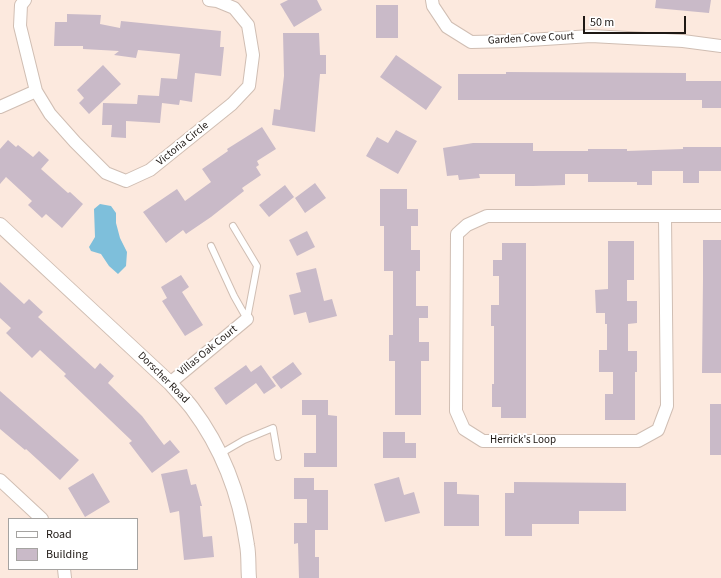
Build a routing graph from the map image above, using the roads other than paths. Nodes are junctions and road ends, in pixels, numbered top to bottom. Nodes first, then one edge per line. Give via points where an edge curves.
1 (24, 0) edge
2 (209, 0) edge
3 (432, 0) edge
4 (721, 46) edge
5 (36, 91) junction
6 (0, 107) edge
7 (721, 216) edge
8 (665, 217) junction
9 (0, 225) edge
10 (233, 226) dead end
11 (211, 246) dead end
12 (247, 319) junction
13 (170, 383) junction
14 (220, 454) junction
15 (278, 457) dead end
16 (0, 480) edge
17 (41, 518) edge
18 (249, 578) edge

1 - 5 street, Victoria Circle via 21,5 20,26
2 - 5 street, Victoria Circle via 234,8 248,25 253,54 249,86 232,104 150,170 126,181 106,173 50,114
3 - 4 street, Garden Cove Court via 433,6 447,27 471,42 514,42 591,36 683,41
5 - 6 street
7 - 8 street, Herrick's Loop
8 - 8 street, Herrick's Loop via 487,216 467,225 458,234 456,411 464,428 483,441 638,441 658,430 667,406
9 - 13 street, Dorscher Road
10 - 12 lane via 257,266
11 - 12 lane
12 - 13 street, Villas Oak Court
13 - 14 street, Dorscher Road via 191,407
14 - 15 lane via 273,428
14 - 18 street, Dorscher Road via 244,521
16 - 17 street

